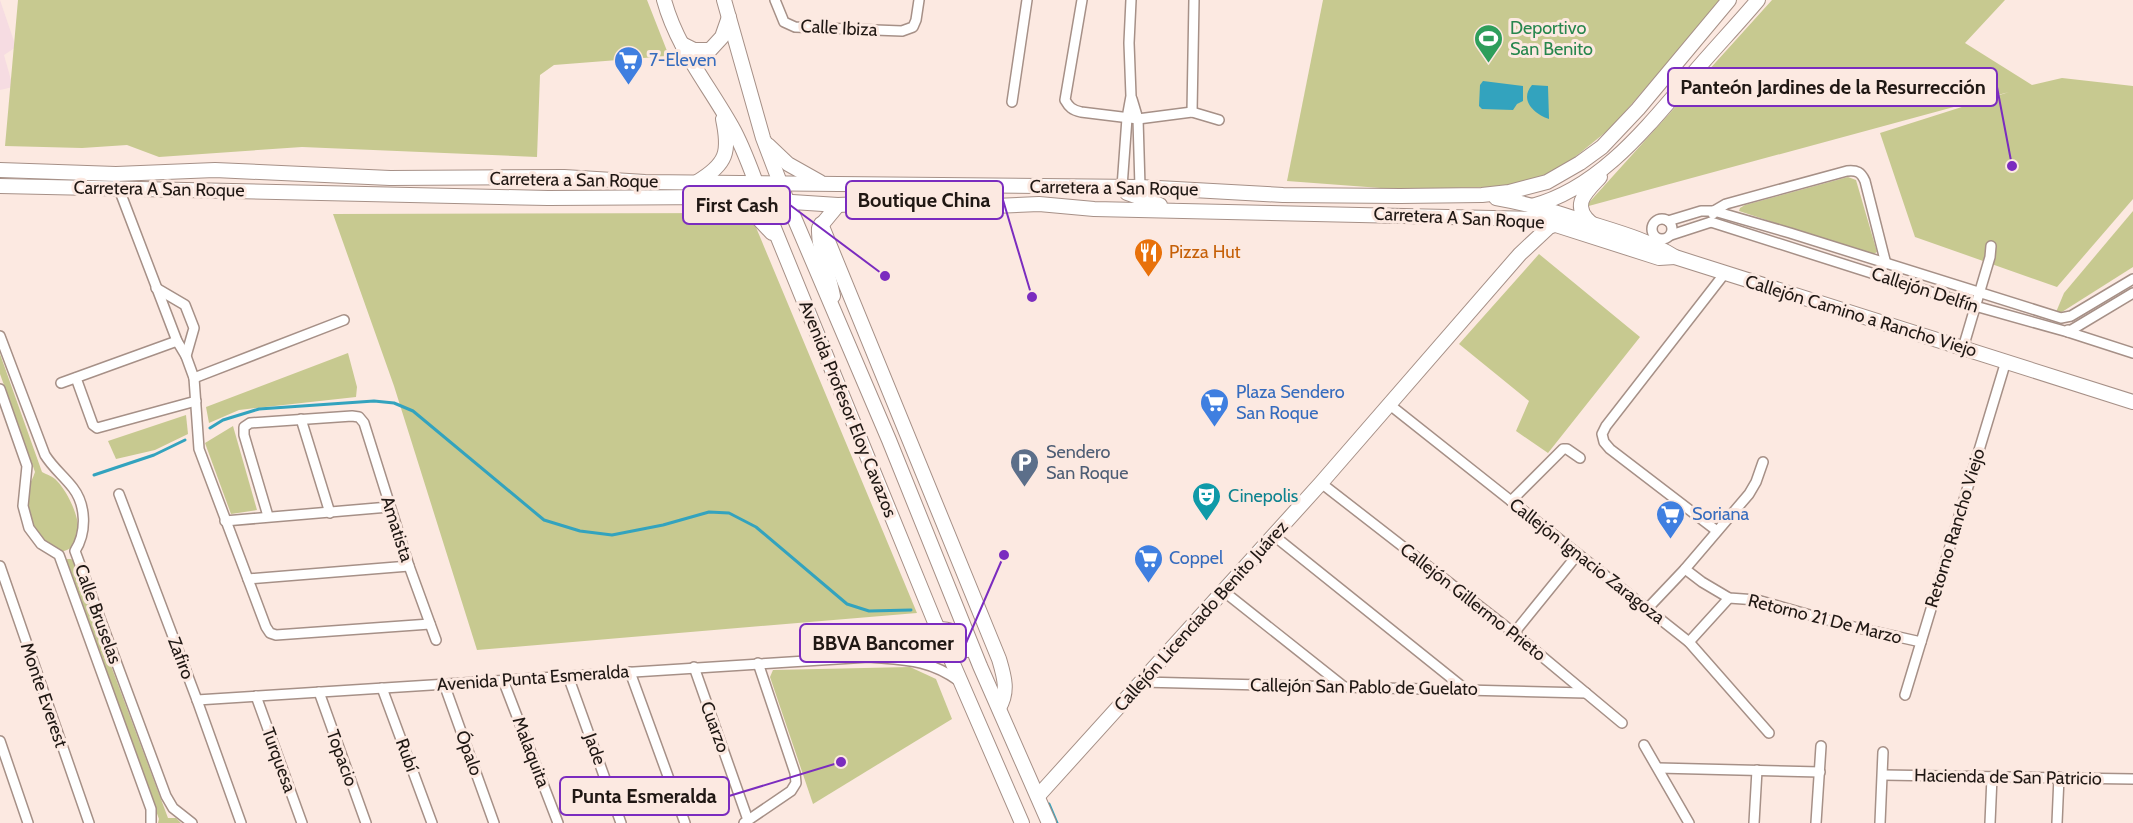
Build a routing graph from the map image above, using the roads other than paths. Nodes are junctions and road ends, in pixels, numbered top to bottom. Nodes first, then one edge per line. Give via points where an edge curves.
1 (664, 0) edge
2 (724, 0) edge
3 (775, 0) edge
4 (919, 0) edge
5 (1027, 0) edge
6 (1082, 0) edge
7 (1131, 0) edge
8 (1194, 0) edge
9 (1729, 0) edge
10 (1746, 0) edge
11 (1758, 0) edge
12 (729, 18) junction
13 (1743, 18) junction
14 (682, 44) junction
15 (1131, 96) junction
16 (1012, 102) dead end
17 (722, 111) junction
18 (1192, 112) junction
19 (1127, 118) junction
20 (1138, 119) junction
21 (1219, 120) dead end
22 (763, 138) junction
23 (1591, 155) junction
24 (1607, 165) junction
25 (0, 170) edge
26 (215, 171) junction
27 (697, 182) junction
28 (756, 183) junction
29 (780, 183) junction
30 (822, 183) junction
31 (0, 186) edge
32 (992, 186) junction
33 (119, 189) junction
34 (174, 189) junction
35 (1132, 190) junction
36 (255, 191) junction
37 (318, 192) joint
38 (1426, 195) junction
39 (1482, 195) junction
40 (1400, 196) joint
41 (718, 197) junction
42 (763, 201) junction
43 (787, 201) junction
44 (972, 204) junction
45 (838, 205) junction
46 (1094, 209) junction
47 (1175, 210) junction
48 (1546, 210) junction
49 (1714, 211) junction
50 (1344, 214) joint
51 (1367, 214) junction
52 (1456, 217) junction
53 (1525, 219) junction
54 (1668, 221) junction
55 (1711, 222) junction
56 (1591, 223) junction
57 (821, 224) junction
58 (1652, 231) junction
59 (1671, 235) junction
60 (1639, 239) junction
61 (1659, 243) junction
62 (1991, 246) dead end
63 (784, 254) junction
64 (1520, 254) junction
65 (1675, 257) junction
66 (1886, 264) junction
67 (1725, 273) junction
68 (2133, 279) edge
69 (156, 288) junction
70 (1979, 293) junction
71 (2133, 293) edge
72 (1975, 306) junction
73 (833, 310) junction
74 (2067, 318) junction
75 (344, 320) dead end
76 (2068, 333) junction
77 (0, 336) edge
78 (177, 341) junction
79 (1963, 348) junction
80 (2133, 353) edge
81 (186, 356) junction
82 (2006, 361) junction
83 (76, 378) junction
84 (194, 378) junction
85 (61, 383) dead end
86 (0, 389) edge
87 (196, 401) junction
88 (2133, 402) edge
89 (1390, 405) junction
90 (301, 419) junction
91 (888, 440) junction
92 (914, 451) junction
93 (1580, 458) dead end
94 (1763, 462) dead end
95 (1321, 483) junction
96 (119, 494) dead end
97 (1511, 501) junction
98 (389, 507) junction
99 (330, 513) junction
100 (268, 516) junction
101 (225, 521) junction
102 (947, 530) junction
103 (1717, 531) junction
104 (1273, 535) junction
105 (75, 550) junction
106 (934, 552) junction
107 (1578, 554) junction
108 (59, 555) junction
109 (0, 566) edge
110 (409, 566) junction
111 (1685, 569) junction
112 (248, 579) junction
113 (1222, 590) junction
114 (1729, 598) junction
115 (1648, 608) junction
116 (430, 624) junction
117 (938, 630) junction
118 (1514, 633) junction
119 (436, 640) dead end
120 (1689, 642) junction
121 (1921, 642) junction
122 (869, 657) junction
123 (758, 663) junction
124 (980, 666) junction
125 (694, 667) junction
126 (630, 672) junction
127 (568, 676) junction
128 (503, 680) junction
129 (960, 682) junction
130 (1142, 682) junction
131 (444, 684) junction
132 (1343, 686) junction
133 (382, 688) junction
134 (1465, 690) junction
135 (319, 692) junction
136 (1586, 693) junction
137 (1905, 695) dead end
138 (256, 696) junction
139 (197, 700) junction
140 (999, 708) junction
141 (1622, 723) dead end
142 (1769, 733) dead end
143 (0, 741) edge
144 (1644, 745) dead end
145 (1821, 746) dead end
146 (1883, 752) dead end
147 (1658, 768) junction
148 (1757, 770) junction
149 (1820, 772) junction
150 (1883, 775) junction
151 (1992, 777) junction
152 (2059, 777) junction
153 (2133, 778) edge
154 (1038, 796) junction
155 (1018, 820) edge
156 (746, 822) edge
157 (28, 823) edge
158 (89, 823) edge
159 (151, 823) edge
160 (192, 823) edge
161 (241, 823) edge
162 (302, 823) edge
163 (366, 823) edge
164 (432, 823) edge
165 (494, 823) edge
166 (558, 823) edge
167 (621, 823) edge
168 (685, 823) edge
169 (1048, 823) edge
170 (1689, 823) edge
171 (1754, 823) edge
172 (1816, 823) edge
173 (1880, 823) edge
174 (1990, 823) edge
175 (2056, 823) edge

1 - 14 main road, Avenida Profesor Eloy Cavazos
2 - 12 main road, Avenida Profesor Eloy Cavazos
3 - 4 street, Calle Ibiza via 784,22 795,27 902,31 913,27
5 - 16 street
6 - 19 street via 1065,100 1074,111
7 - 15 street
8 - 18 street
9 - 23 main road, Carretera A San Roque via 1615,135
10 - 13 main road
11 - 13 main road, Carretera A San Roque
12 - 14 main road via 722,37 710,50 694,50
12 - 22 main road, Avenida Profesor Eloy Cavazos
13 - 24 main road, Carretera A San Roque
14 - 17 main road, Avenida Profesor Eloy Cavazos
15 - 19 street
15 - 20 street
17 - 27 main road via 726,137 723,159
17 - 28 main road, Avenida Profesor Eloy Cavazos
18 - 20 street
18 - 21 street
19 - 20 street
19 - 35 street
20 - 35 street
22 - 29 main road, Avenida Profesor Eloy Cavazos
22 - 30 main road via 780,158
23 - 39 main road, Carretera A San Roque via 1531,188
23 - 48 main road via 1581,171 1549,189
24 - 48 main road, Carretera A San Roque
24 - 56 main road via 1582,200 1583,215
25 - 26 main road, Carretera a San Roque via 116,174
26 - 27 main road, Carretera a San Roque via 390,178 564,177
26 - 34 main road via 207,178
26 - 36 main road via 223,180
27 - 28 main road, Carretera a San Roque
28 - 29 main road, Carretera a San Roque
28 - 42 main road, Avenida Profesor Eloy Cavazos
29 - 30 main road, Carretera a San Roque
29 - 43 main road, Avenida Profesor Eloy Cavazos
30 - 32 main road, Carretera a San Roque
31 - 33 main road, Carretera A San Roque
32 - 35 main road, Carretera a San Roque
32 - 44 main road via 978,194
33 - 34 main road, Carretera A San Roque
33 - 69 street
34 - 36 main road, Carretera A San Roque
35 - 40 main road, Carretera a San Roque
35 - 46 main road
35 - 47 main road
36 - 37 main road, Carretera A San Roque
37 - 41 main road, Carretera a San Roque via 548,198
38 - 39 main road, Carretera A San Roque
38 - 40 main road, Carretera A San Roque
38 - 51 main road via 1418,205 1380,207
39 - 48 main road
41 - 42 main road, Carretera a San Roque
41 - 63 main road via 755,215 772,232
42 - 43 main road, Carretera a San Roque
42 - 63 main road, Avenida Profesor Eloy Cavazos
43 - 45 main road, Carretera a San Roque
43 - 73 main road, Avenida Profesor Eloy Cavazos
44 - 45 main road, Carretera a San Roque
44 - 46 main road, Carretera a San Roque
45 - 57 main road
46 - 47 main road, Carretera a San Roque
47 - 50 main road, Carretera a San Roque
48 - 52 main road
48 - 53 main road, Carretera A San Roque
48 - 56 main road, Callejón Camino a Rancho Viejo
48 - 64 main road, Callejón Licenciado Benito Juárez via 1549,227
48 - 65 main road, Carretera A San Roque via 1659,258
49 - 54 street
49 - 55 street
49 - 66 street, Callejón Delfín
49 - 66 street via 1726,204 1857,171 1865,182
50 - 51 main road, Carretera A San Roque
51 - 52 main road, Carretera A San Roque
52 - 53 main road, Carretera A San Roque
53 - 64 main road via 1532,232
54 - 58 street via 1656,221
54 - 59 street
55 - 59 street
55 - 72 street, Callejón Delfín
56 - 60 main road, Callejón Camino a Rancho Viejo
57 - 73 main road via 819,236
57 - 92 main road
58 - 60 street
58 - 61 street
59 - 61 street
60 - 61 main road, Callejón Camino a Rancho Viejo
61 - 65 main road, Callejón Camino a Rancho Viejo
62 - 70 street
63 - 117 main road, Avenida Profesor Eloy Cavazos
64 - 89 main road, Callejón Licenciado Benito Juárez
65 - 67 main road, Callejón Camino a Rancho Viejo
66 - 70 street, Callejón Delfín
67 - 79 main road, Callejón Camino a Rancho Viejo
67 - 103 street via 1606,426 1602,438 1610,449
68 - 74 street
69 - 78 street
69 - 81 street via 185,305 194,328
70 - 72 street
70 - 74 street, Callejón Delfín
71 - 76 street
72 - 76 street, Callejón Delfín
72 - 79 street
73 - 91 main road, Avenida Profesor Eloy Cavazos
74 - 76 street
75 - 84 street
76 - 80 street, Callejón Delfín
77 - 105 street, Calle Bruselas via 45,455 77,495 83,528
78 - 81 street
78 - 83 street
79 - 82 main road, Callejón Camino a Rancho Viejo
81 - 84 street
82 - 88 main road, Callejón Camino a Rancho Viejo
82 - 121 street, Retorno Rancho Viejo
83 - 85 street
83 - 87 street via 97,428
84 - 87 street
86 - 108 street, Calle Bruselas via 26,460 23,506 29,528 41,544
87 - 101 street via 199,448
89 - 95 main road, Callejón Licenciado Benito Juárez
89 - 97 street, Callejón Ignacio Zaragoza
90 - 98 street, Amatista via 359,417
90 - 99 street
90 - 100 street via 250,423 244,427
91 - 92 main road
91 - 106 main road, Avenida Profesor Eloy Cavazos
92 - 102 main road
93 - 97 street via 1563,449
94 - 103 street via 1754,487
95 - 104 main road, Callejón Licenciado Benito Juárez
95 - 118 street, Callejón Gillermo Prieto
96 - 139 street, Zafiro
97 - 107 street, Callejón Ignacio Zaragoza
98 - 99 street
98 - 110 street, Amatista
99 - 100 street
100 - 101 street
101 - 112 street
102 - 106 main road
102 - 140 main road via 999,658 1005,688
103 - 111 street
104 - 113 main road, Callejón Licenciado Benito Juárez
104 - 134 street
105 - 108 street
105 - 160 street, Calle Bruselas via 166,796 173,808
106 - 124 main road, Avenida Profesor Eloy Cavazos
107 - 115 street, Callejón Ignacio Zaragoza
107 - 118 street
108 - 159 street, Calle Bruselas via 151,809
109 - 158 street, Monte Everest
110 - 112 street
110 - 116 street, Amatista
111 - 114 street
111 - 115 street
112 - 116 street via 266,627 276,635
113 - 130 main road, Callejón Licenciado Benito Juárez
113 - 132 street
114 - 120 street
114 - 121 street, Retorno 21 De Marzo via 1758,600 1845,626
115 - 120 street, Callejón Ignacio Zaragoza
116 - 119 street, Amatista
117 - 122 street, Avenida Punta Esmeralda via 902,648
117 - 124 main road via 945,628 954,633
117 - 129 main road, Avenida Profesor Eloy Cavazos
118 - 136 street, Callejón Gillermo Prieto
120 - 142 street, Callejón Ignacio Zaragoza
121 - 137 street, Retorno Rancho Viejo
122 - 123 street, Avenida Punta Esmeralda
122 - 129 street, Avenida Punta Esmeralda via 918,661 947,672
123 - 125 street, Avenida Punta Esmeralda
123 - 156 street via 796,779 786,795
124 - 140 main road, Avenida Profesor Eloy Cavazos
125 - 126 street, Avenida Punta Esmeralda
125 - 156 street, Cuarzo
126 - 127 street, Avenida Punta Esmeralda
126 - 168 street
127 - 128 street, Avenida Punta Esmeralda
127 - 167 street, Jade
128 - 131 street, Avenida Punta Esmeralda
128 - 166 street, Malaquita
129 - 155 main road, Avenida Profesor Eloy Cavazos
130 - 132 street, Callejón San Pablo de Guelato
130 - 154 main road, Callejón Licenciado Benito Juárez
131 - 133 street, Avenida Punta Esmeralda
131 - 165 street, Ópalo
132 - 134 street, Callejón San Pablo de Guelato
133 - 135 street, Avenida Punta Esmeralda
133 - 164 street, Rubí
134 - 136 street, Callejón San Pablo de Guelato
135 - 138 street, Avenida Punta Esmeralda
135 - 163 street, Topacio
136 - 141 street, Callejón Gillermo Prieto
138 - 139 street, Avenida Punta Esmeralda
138 - 162 street, Turquesa
139 - 161 street, Zafiro
140 - 154 main road, Avenida Profesor Eloy Cavazos
143 - 157 street
144 - 147 street
145 - 149 street
146 - 150 street
147 - 148 street
147 - 170 street
148 - 149 street
148 - 171 street
149 - 172 street
150 - 151 street, Hacienda de San Patricio
150 - 173 street
151 - 152 street, Hacienda de San Patricio
151 - 174 street
152 - 153 street, Hacienda de San Patricio
152 - 175 street
154 - 169 main road, Avenida Profesor Eloy Cavazos

